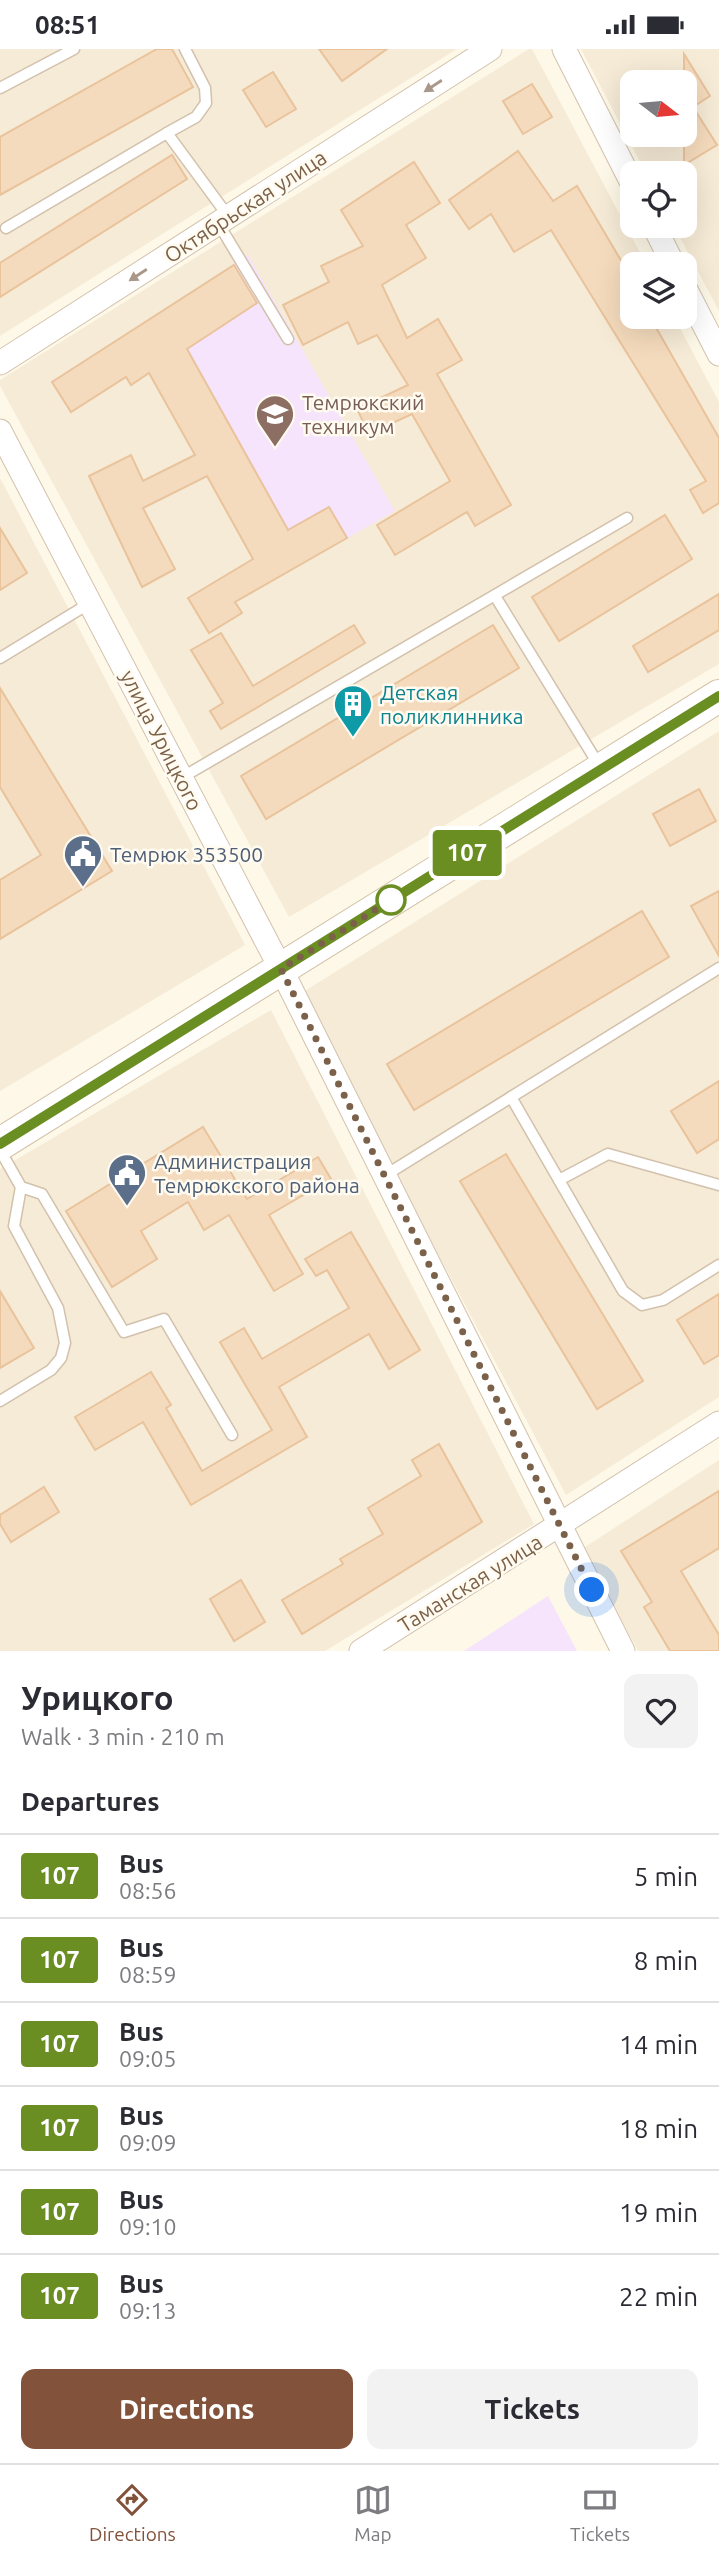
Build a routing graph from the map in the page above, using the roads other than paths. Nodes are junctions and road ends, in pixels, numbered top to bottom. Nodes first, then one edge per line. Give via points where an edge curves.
1 (74, 49) edge
2 (185, 49) edge
3 (490, 49) edge
4 (564, 49) edge
5 (0, 88) edge
6 (167, 133) junction
7 (621, 161) edge
8 (223, 220) junction
9 (6, 228) dead end
10 (697, 311) edge
11 (288, 339) dead end
12 (719, 354) edge
13 (0, 363) edge
14 (0, 431) edge
15 (627, 518) dead end
16 (495, 596) junction
17 (90, 603) junction
18 (0, 658) edge
19 (719, 696) edge
20 (601, 769) junction
21 (181, 778) junction
22 (719, 968) edge
23 (281, 969) junction
24 (511, 1097) junction
25 (0, 1144) edge
26 (0, 1150) edge
27 (384, 1175) junction
28 (559, 1180) junction
29 (719, 1185) edge
30 (21, 1187) junction
31 (719, 1265) edge
32 (0, 1401) edge
33 (719, 1423) edge
34 (232, 1435) dead end
35 (559, 1527) junction
36 (361, 1651) edge
37 (623, 1651) edge

1 - 5 lane
2 - 6 lane via 205,88 206,103 196,117
3 -> 8 street, Октябрьская улица
4 - 7 street
6 - 8 lane
6 - 9 lane
8 - 11 lane
8 -> 13 street, Октябрьская улица
10 - 12 street
14 - 17 street, улица Урицкого
15 - 16 lane
16 - 20 lane
16 - 21 lane
17 - 18 lane
17 - 21 street, улица Урицкого
19 - 20 street
20 - 23 street
21 - 23 street, улица Урицкого
22 - 24 lane
23 - 25 street
23 - 27 street, улица Урицкого
24 - 27 lane
24 - 28 lane
26 - 30 lane
27 - 35 street, улица Урицкого
28 - 29 lane via 608,1154
28 - 31 lane via 623,1291 642,1305 663,1300
30 - 32 lane via 14,1226 58,1308 65,1343 51,1370
30 - 34 lane via 42,1194 124,1332 164,1319
33 - 35 street, Таманская улица
35 - 36 street, Таманская улица
35 - 37 street, улица Урицкого

